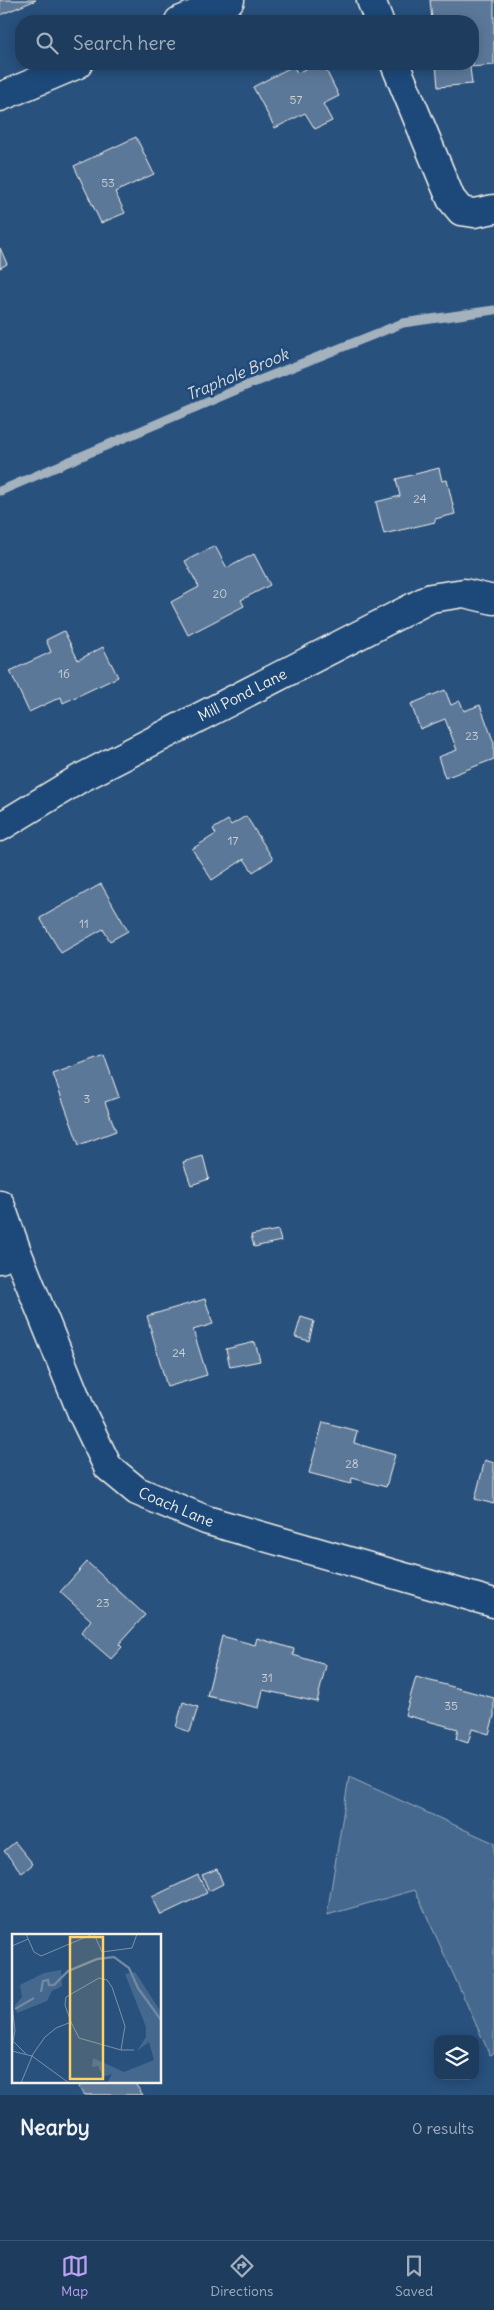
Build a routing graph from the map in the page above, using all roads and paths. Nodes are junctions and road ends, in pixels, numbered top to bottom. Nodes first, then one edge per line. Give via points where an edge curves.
1 (230, 0) edge
2 (371, 0) edge
3 (194, 15) edge
4 (377, 15) edge
5 (64, 70) edge
6 (397, 70) edge
7 (0, 97) edge
8 (494, 209) edge
9 (494, 600) edge
10 (0, 827) edge
11 (0, 1204) edge
12 (8, 1255) edge
13 (494, 1603) edge

1 - 3 street
2 - 4 street
5 - 7 street
6 - 8 street via 451,199 461,211 474,213
9 - 10 street, Mill Pond Lane via 464,593 431,598 79,779
11 - 12 street
12 - 13 street, Coach Lane via 108,1467 137,1491 206,1520

